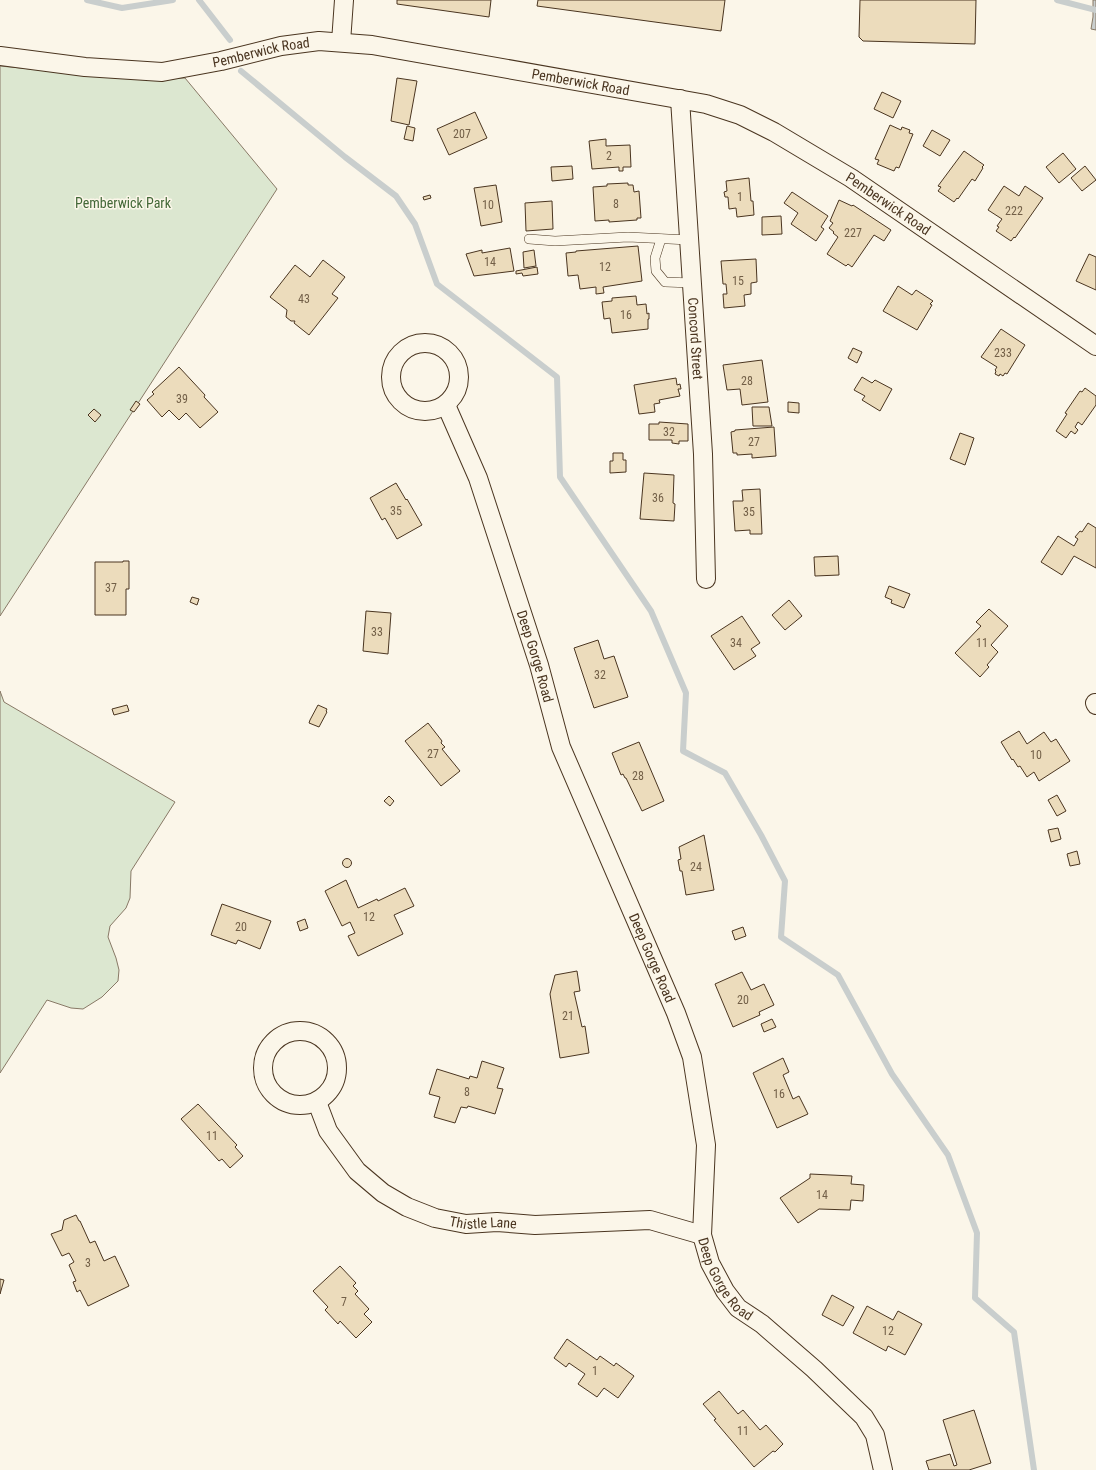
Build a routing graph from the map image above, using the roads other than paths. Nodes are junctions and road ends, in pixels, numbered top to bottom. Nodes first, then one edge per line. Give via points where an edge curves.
1 (344, 0) edge
2 (341, 42) junction
3 (0, 56) edge
4 (680, 98) junction
5 (529, 239) dead end
6 (661, 239) junction
7 (689, 240) junction
8 (692, 283) junction
9 (1096, 346) edge
10 (446, 405) dead end
11 (706, 578) dead end
12 (317, 1102) junction
13 (702, 1235) junction
14 (883, 1470) edge

1 - 2 street
2 - 3 street, Pemberwick Road via 319,41 281,46 162,72 85,67
2 - 4 street, Pemberwick Road via 372,45
4 - 7 street, Concord Street
4 - 9 street, Pemberwick Road via 740,115 801,147 851,178
5 - 6 lane
6 - 7 lane
6 - 8 lane via 655,258 656,271 665,282
7 - 8 street, Concord Street
8 - 11 street, Concord Street via 703,454
10 - 13 street, Deep Gorge Road via 478,478 539,665 561,747 676,1013 692,1057 706,1145
12 - 12 street via 331,1089 336,1077 337,1068 332,1050 316,1035 298,1032 276,1040 267,1052 263,1069 267,1086 282,1101 298,1106
12 - 13 street, Thistle Lane via 328,1131 357,1172 383,1193 407,1207 435,1218 466,1224 497,1222 536,1225 650,1220
13 - 14 street, Deep Gorge Road via 710,1263 724,1291 738,1308 762,1324 864,1417 875,1435

